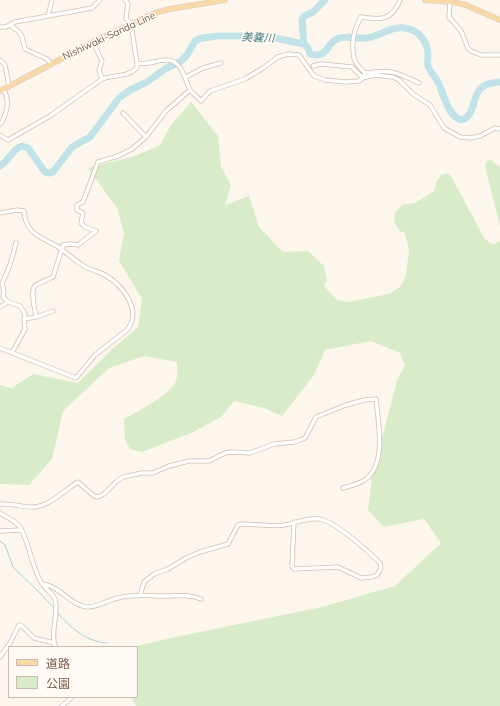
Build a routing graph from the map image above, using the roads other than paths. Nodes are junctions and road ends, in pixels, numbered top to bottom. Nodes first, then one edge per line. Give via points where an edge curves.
1 (52, 0) edge
2 (100, 0) edge
3 (125, 0) edge
4 (225, 0) edge
5 (400, 0) edge
6 (426, 0) edge
7 (450, 2) junction
8 (48, 16) junction
9 (500, 20) edge
10 (131, 24) junction
11 (10, 25) junction
12 (0, 27) edge
13 (94, 42) junction
14 (500, 55) edge
15 (0, 60) edge
16 (221, 62) dead end
17 (137, 63) junction
18 (51, 64) junction
19 (314, 66) dead end
20 (365, 73) junction
21 (186, 77) junction
22 (363, 78) junction
23 (102, 79) junction
24 (419, 83) dead end
25 (9, 86) junction
26 (2, 90) edge
27 (190, 90) junction
28 (123, 113) dead end
29 (0, 124) edge
30 (500, 129) edge
31 (0, 135) edge
32 (146, 137) junction
33 (0, 213) edge
34 (16, 242) dead end
35 (61, 250) junction
36 (1, 284) edge
37 (8, 302) junction
38 (0, 307) edge
39 (53, 311) dead end
40 (36, 317) junction
41 (24, 319) junction
42 (0, 348) edge
43 (12, 353) junction
44 (343, 488) dead end
45 (0, 504) edge
46 (0, 513) edge
47 (294, 522) junction
48 (21, 530) junction
49 (0, 531) edge
50 (42, 584) junction
51 (140, 596) junction
52 (201, 599) dead end
53 (54, 642) junction
54 (56, 646) edge
55 (0, 657) edge
56 (71, 698) edge
57 (62, 706) edge

1 - 8 street
2 - 8 street via 92,8
3 - 10 street via 128,2 126,18
4 - 10 main road, Nishiwaki-Sanda Line via 162,11
5 - 20 street via 390,15 377,20 361,17 355,30 354,58
6 - 7 main road
7 - 9 main road via 473,7
7 - 14 street via 449,17 461,31 468,48 476,54
8 - 11 street
10 - 13 main road, Nishiwaki-Sanda Line
10 - 17 street
11 - 12 street
11 - 18 street via 19,32 25,49 47,59
13 - 18 main road, Nishiwaki-Sanda Line
13 - 23 street via 102,61 99,70
15 - 25 street via 5,65
16 - 21 street
17 - 21 street via 142,65 168,60
17 - 23 street via 137,68 130,74
18 - 25 main road, Nishiwaki-Sanda Line
19 - 22 street via 321,64 352,67
20 - 22 street
20 - 24 street via 396,72
21 - 27 street
22 - 27 street via 359,81 344,82 326,80 314,76 299,55 288,54 278,57 264,68 244,78 210,91 201,101
22 - 30 street via 381,75 399,80 430,106 444,128 460,137 470,138 495,128
23 - 31 street via 50,116 8,140
25 - 26 main road, Nishiwaki-Sanda Line
26 - 29 street via 6,93 7,107
27 - 32 street via 166,112
28 - 32 street
32 - 35 street via 132,149 98,162 83,202 76,205 76,210 84,213 82,223 96,231 78,245 63,246
33 - 35 street via 24,211 27,225 32,231
34 - 36 street via 12,261
35 - 40 street via 53,277 34,286
35 - 43 street via 84,266 114,281 123,290 131,305 131,325 95,355 76,378
36 - 37 street via 3,298
37 - 38 street
37 - 41 street via 20,306 26,314
39 - 40 street
40 - 41 street
41 - 43 street via 25,329
42 - 43 street
44 - 45 street via 365,480 374,471 378,461 380,441 376,399 346,405 316,417 305,438 300,440 274,444 250,453 225,453 209,461 189,461 153,472 123,477 98,497 78,482 41,506
46 - 48 street via 20,526
47 - 47 street via 322,520 332,524 380,563 381,568 377,575 361,578 338,567 294,570
47 - 51 street via 283,525 238,526 228,544 200,552 154,574 144,582
48 - 49 street
48 - 50 street
50 - 51 street via 48,584 87,608 120,598
50 - 53 street via 53,594 56,604
51 - 52 street via 187,595
53 - 54 street
53 - 55 street via 34,638 19,625
56 - 57 street

